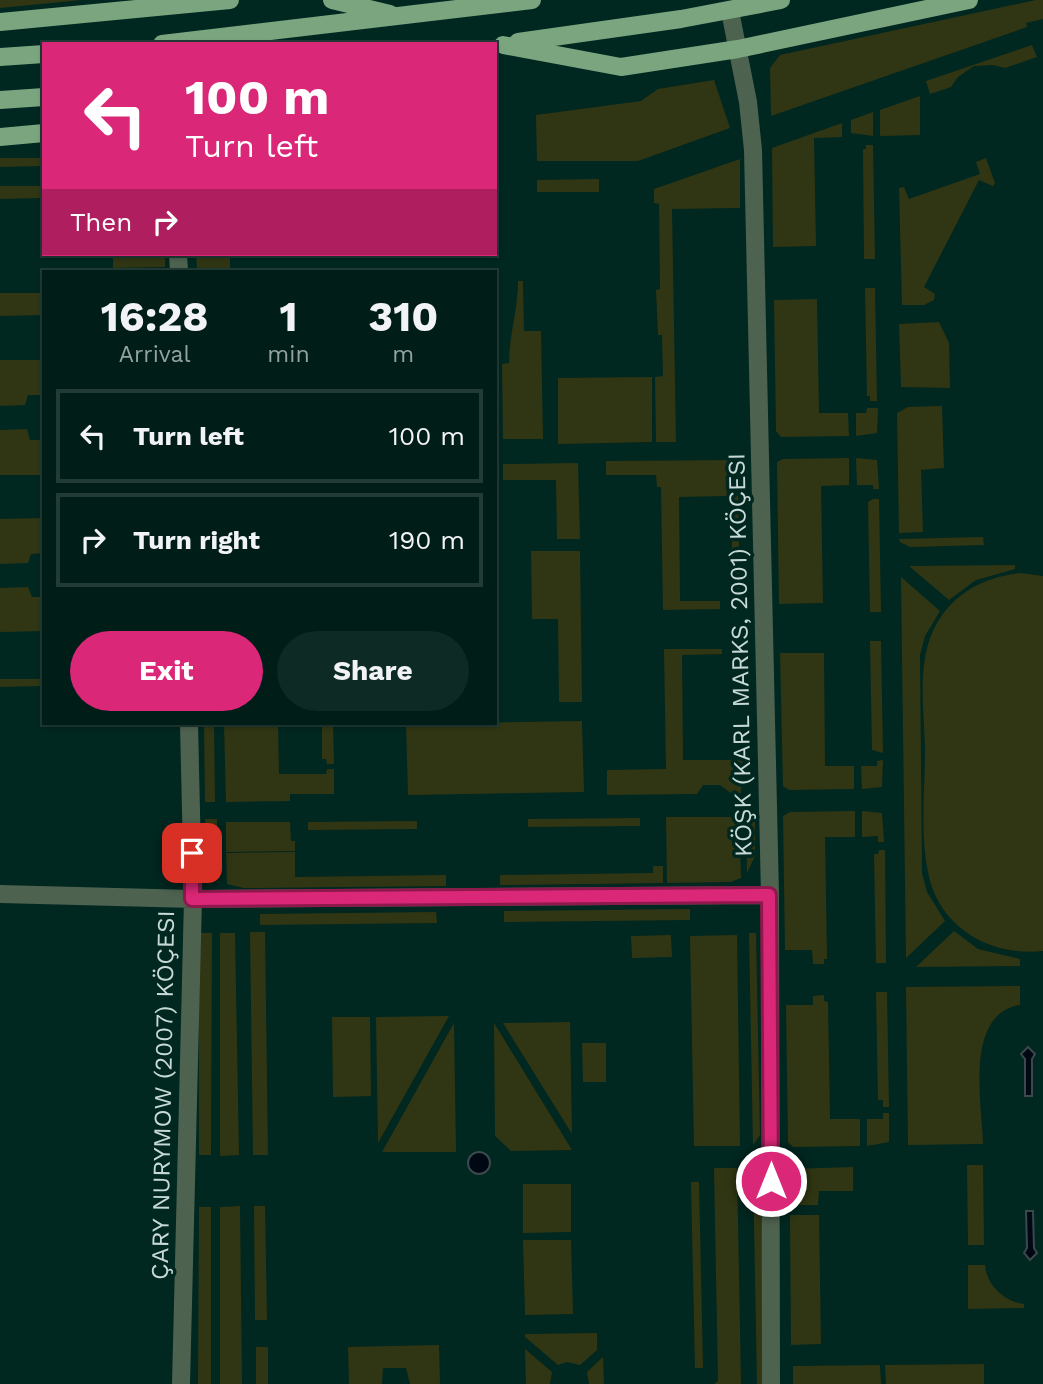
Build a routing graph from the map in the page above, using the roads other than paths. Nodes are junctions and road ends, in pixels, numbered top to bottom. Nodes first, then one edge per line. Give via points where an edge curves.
1 (230, 0) edge
2 (332, 0) edge
3 (533, 0) edge
4 (781, 0) edge
5 (969, 0) edge
6 (500, 3) edge
7 (730, 11) junction
8 (404, 17) junction
9 (0, 22) edge
10 (180, 42) edge
11 (499, 45) edge
12 (738, 48) junction
13 (42, 54) edge
14 (0, 58) edge
15 (42, 97) edge
16 (0, 100) edge
17 (42, 133) edge
18 (0, 137) edge
19 (189, 725) edge
20 (0, 894) edge
21 (769, 895) junction
22 (192, 899) junction
23 (181, 1384) edge
24 (771, 1384) edge

1 - 9 main road
2 - 8 main road
3 - 6 main road
4 - 7 main road
5 - 12 main road
6 - 8 main road
7 - 11 main road
7 - 12 street, KÖŞK (KARL MARKS, 2001) KÖÇESI
8 - 10 main road
11 - 12 main road via 621,67
12 - 21 street, KÖŞK (KARL MARKS, 2001) KÖÇESI via 753,150
13 - 14 main road
15 - 16 main road
17 - 18 main road
19 - 22 street, ÇARY NURYMOW (2007) KÖÇESI
20 - 22 street
21 - 22 street
21 - 24 street, KÖŞK (KARL MARKS, 2001) KÖÇESI
22 - 23 street, ÇARY NURYMOW (2007) KÖÇESI

